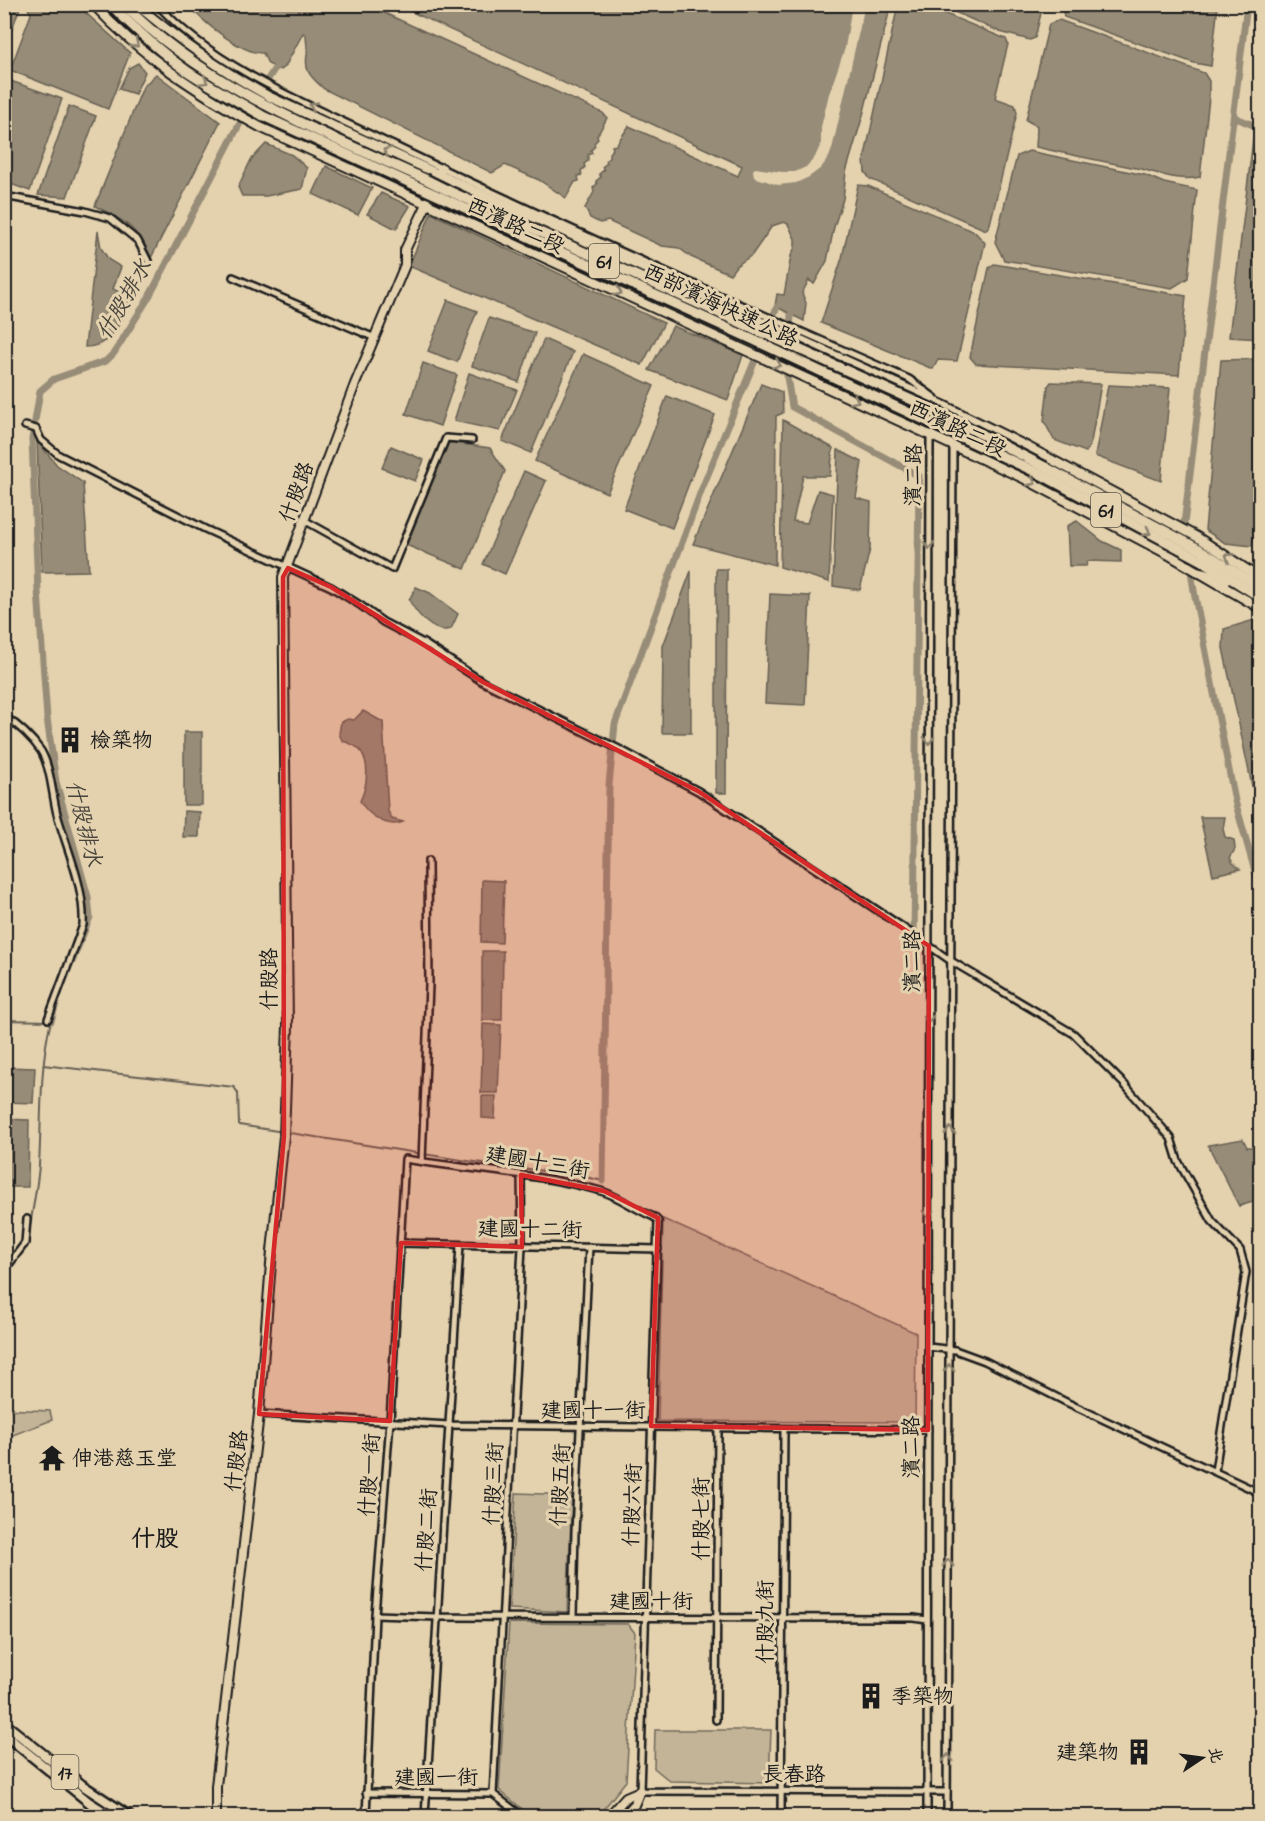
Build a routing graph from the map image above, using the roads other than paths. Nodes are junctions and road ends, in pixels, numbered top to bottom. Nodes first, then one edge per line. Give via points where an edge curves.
1 (93, 4) edge
2 (110, 4) edge
3 (123, 4) edge
4 (136, 4) edge
5 (157, 4) edge
6 (246, 89) junction
7 (265, 111) junction
8 (440, 171) junction
9 (4, 196) edge
10 (427, 204) junction
11 (149, 263) dead end
12 (233, 277) dead end
13 (763, 328) junction
14 (375, 338) junction
15 (943, 405) junction
16 (25, 426) dead end
17 (930, 435) junction
18 (472, 440) dead end
19 (953, 446) junction
20 (1043, 470) junction
21 (304, 520) junction
22 (288, 568) junction
23 (1199, 572) junction
24 (1260, 578) edge
25 (1260, 587) edge
26 (1260, 597) edge
27 (1260, 603) edge
28 (1260, 608) edge
29 (4, 716) edge
30 (428, 861) dead end
31 (928, 946) junction
32 (951, 961) junction
33 (48, 1019) dead end
34 (405, 1159) joint
35 (422, 1161) junction
36 (521, 1175) junction
37 (27, 1219) dead end
38 (658, 1221) joint
39 (401, 1243) junction
40 (460, 1245) junction
41 (589, 1246) junction
42 (522, 1247) junction
43 (658, 1250) junction
44 (7, 1267) dead end
45 (928, 1347) junction
46 (949, 1349) junction
47 (259, 1414) junction
48 (390, 1421) junction
49 (449, 1425) junction
50 (580, 1425) junction
51 (513, 1426) junction
52 (651, 1426) junction
53 (718, 1427) junction
54 (784, 1429) junction
55 (927, 1430) junction
56 (1215, 1471) junction
57 (1260, 1492) edge
58 (375, 1615) junction
59 (437, 1617) junction
60 (501, 1617) junction
61 (573, 1617) junction
62 (645, 1618) junction
63 (717, 1618) junction
64 (781, 1618) junction
65 (927, 1620) junction
66 (716, 1720) dead end
67 (4, 1723) edge
68 (4, 1734) edge
69 (640, 1791) junction
70 (781, 1791) junction
71 (927, 1792) junction
72 (947, 1792) junction
73 (366, 1793) junction
74 (427, 1793) junction
75 (493, 1794) junction
76 (111, 1816) edge
77 (129, 1816) edge
78 (216, 1816) edge
79 (366, 1816) edge
80 (425, 1816) edge
81 (522, 1816) edge
82 (609, 1816) edge
83 (624, 1816) edge
84 (781, 1816) edge
85 (927, 1816) edge
86 (947, 1816) edge

1 -> 10 street, 西濱路二段 via 111,24 176,77 234,113
2 -> 7 highway, 西部濱海快速公路 / 61 via 188,71 240,103
3 - 6 highway, 西部濱海快速公路 / 61 via 192,62
4 - 6 street, 西濱路二段
8 -> 5 street via 252,75 184,32
6 - 7 highway, 西部濱海快速公路 / 61
8 -> 6 street, 西濱路二段
7 - 13 highway, 西部濱海快速公路 / 61, bridge via 446,194
8 - 10 street, 什股路
8 - 13 street, 西濱路二段
9 - 11 street via 110,218 138,241
10 - 14 street, 什股路 via 405,250 405,265
10 -> 17 street, 西濱路二段
12 - 14 street
13 - 15 street, 西濱路二段 via 812,340
13 - 20 highway, 西部濱海快速公路 / 61, bridge via 934,410
14 - 21 street, 什股路
15 - 17 street, 濱二路
15 - 19 street, 濱二路
24 -> 15 street, 西濱路二段 via 1170,522
16 - 22 street via 36,429 41,440 59,455
17 - 19 street, 西濱路二段
17 -> 31 street, 濱二路
18 - 21 street via 446,438 392,568
19 -> 23 street, 西濱路二段 via 1021,477
19 - 32 street, 濱二路
20 - 25 highway, 西部濱海快速公路 / 61 via 1199,549
20 -> 26 highway, 西部濱海快速公路 / 61
21 - 22 street, 什股路
22 - 31 street via 331,587 483,682 698,791
22 - 47 street, 什股路 via 283,577 288,1026 284,1136
23 - 27 highway via 1219,577
23 - 28 street, 西濱路二段
29 - 33 street via 32,739 45,760 84,911 83,925
30 - 35 street via 429,985
31 - 32 street
31 -> 45 street, 濱二路
46 -> 32 street, 濱二路
32 - 56 street via 1074,1034 1099,1058 1171,1138 1178,1161 1212,1221 1240,1250 1246,1272
34 - 35 street, 建國十三街
34 - 39 street, 什股一街
35 - 36 street, 建國十三街
36 - 38 street, 建國十三街 via 604,1191
36 - 42 street, 什股三街
37 - 44 street via 25,1243
38 - 43 street, 什股六街
39 - 40 street, 建國十二街
39 - 48 street, 什股一街
40 - 42 street, 建國十二街
40 - 49 street, 什股二街
41 - 42 street, 建國十二街
41 - 43 street, 建國十二街
41 - 50 street, 什股五街
42 - 51 street, 什股三街
43 - 52 street, 什股六街
45 - 46 street
45 - 55 street, 濱二路
46 - 56 street via 985,1361
72 -> 46 street, 濱二路
47 - 48 street, 建國十一街
47 - 78 street, 什股路 via 216,1786
48 - 49 street, 建國十一街
48 - 58 street, 什股一街
49 - 51 street, 建國十一街
49 - 59 street, 什股二街
50 - 51 street, 建國十一街
50 - 52 street, 建國十一街
50 - 61 street, 什股五街
51 - 60 street, 什股三街
52 - 53 street, 建國十一街
52 - 62 street, 什股六街
53 - 54 street, 建國十一街
53 - 63 street, 什股七街
54 - 55 street, 建國十一街
54 - 64 street, 什股九街
55 - 65 street, 濱二路
56 - 57 street
58 - 59 street, 建國十街
58 - 73 street, 什股一街
59 - 60 street, 建國十街
59 - 74 street, 什股二街
60 - 61 street, 建國十街
60 - 75 street, 什股三街
61 - 62 street, 建國十街
62 - 63 street, 建國十街
62 - 69 street, 什股六街
63 - 64 street, 建國十街
63 - 66 street, 什股七街
64 - 65 street, 建國十街
64 - 70 street, 什股九街
65 - 71 street, 濱二路
67 - 77 main road, 17 via 82,1785
68 - 76 main road, 17
69 - 70 street, 長春路
69 - 82 street via 626,1797
69 - 83 street
70 - 71 street, 長春路
70 - 84 street, 什股九街
71 - 72 street, 長春路
71 - 85 street, 濱二路
72 - 86 street, 濱二路
73 - 74 street, 建國一街
73 - 79 street, 建國一街
74 - 75 street, 建國一街
74 - 80 street, 什股二街
75 - 81 street, 建國一街

